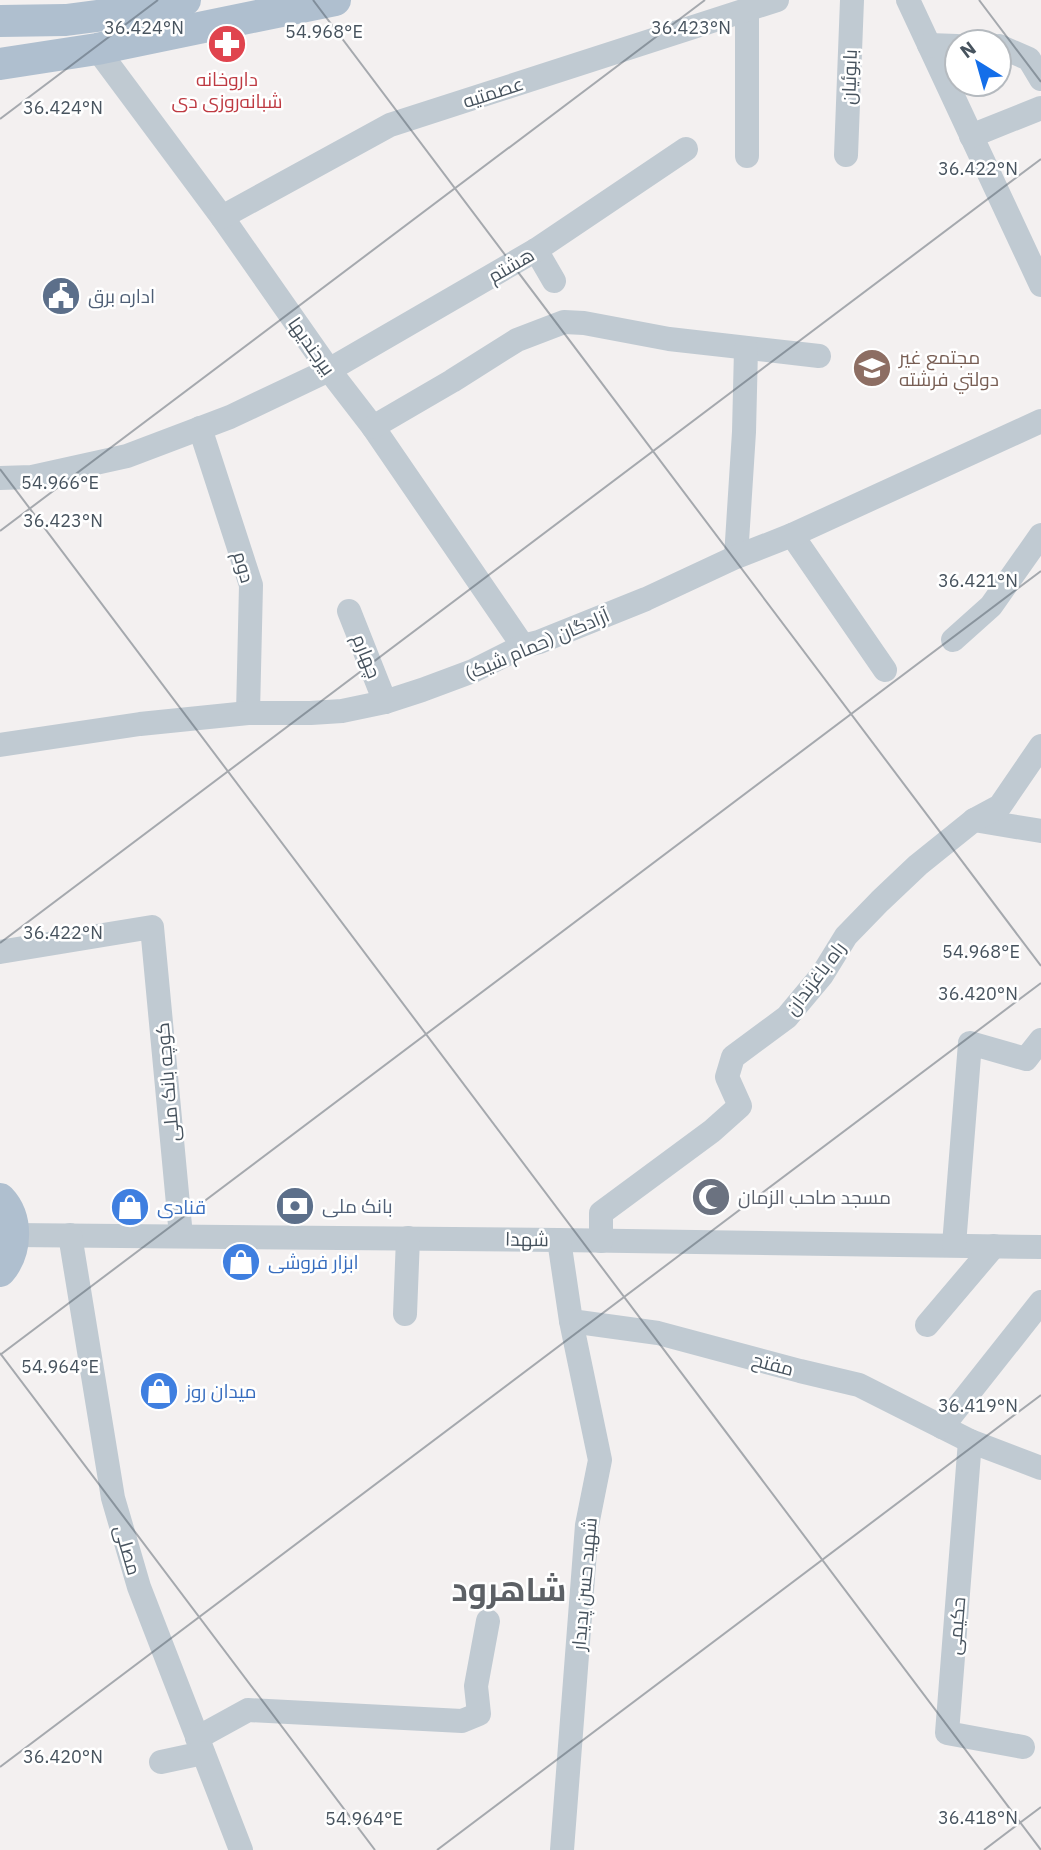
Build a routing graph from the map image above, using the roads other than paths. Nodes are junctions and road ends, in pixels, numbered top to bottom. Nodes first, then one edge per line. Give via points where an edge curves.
1 (185, 0) edge
2 (335, 0) edge
3 (777, 0) edge
4 (852, 0) edge
5 (908, 0) edge
6 (64, 10) edge
7 (747, 10) junction
8 (0, 21) edge
9 (929, 45) junction
10 (943, 46) edge
11 (97, 49) junction
12 (1013, 52) edge
13 (0, 64) edge
14 (1041, 79) edge
15 (1041, 108) edge
16 (971, 136) junction
17 (686, 149) dead end
18 (846, 155) dead end
19 (747, 156) dead end
20 (222, 217) junction
21 (536, 250) junction
22 (554, 281) dead end
23 (1041, 285) edge
24 (746, 349) junction
25 (819, 356) dead end
26 (329, 370) junction
27 (1041, 422) edge
28 (373, 427) junction
29 (200, 428) junction
30 (0, 478) edge
31 (792, 535) junction
32 (1041, 535) edge
33 (737, 557) junction
34 (349, 611) dead end
35 (953, 640) dead end
36 (523, 646) junction
37 (886, 670) dead end
38 (385, 702) junction
39 (248, 713) junction
40 (0, 746) edge
41 (1041, 746) edge
42 (974, 820) junction
43 (1041, 831) edge
44 (0, 952) edge
45 (1041, 1040) edge
46 (0, 1199) edge
47 (13, 1235) junction
48 (70, 1235) junction
49 (181, 1236) junction
50 (408, 1238) junction
51 (559, 1240) junction
52 (601, 1241) junction
53 (954, 1245) junction
54 (995, 1246) junction
55 (1041, 1247) edge
56 (0, 1270) edge
57 (1041, 1301) edge
58 (405, 1314) dead end
59 (571, 1321) junction
60 (927, 1325) dead end
61 (942, 1427) junction
62 (970, 1441) junction
63 (1041, 1468) edge
64 (488, 1622) dead end
65 (200, 1745) junction
66 (1023, 1747) dead end
67 (161, 1762) dead end
68 (241, 1850) edge
69 (562, 1850) edge

1 - 6 main road via 113,14
2 - 11 main road
3 - 7 street, عصمتیه
4 - 18 street, بابوئیان
5 - 9 street
6 - 8 main road
7 - 19 street
7 - 20 street, عصمتیه via 390,125
9 - 10 street
9 - 16 street
11 - 13 main road
11 - 20 street, بیرجندیها
12 - 14 street via 1029,59
15 - 16 street
16 - 23 street
17 - 21 street, هشتم
20 - 26 street, بیرجندیها
21 - 22 street
21 - 26 street, هشتم
24 - 25 street
24 - 28 street via 564,322 517,340
24 - 33 street
26 - 28 street, بیرجندیها
26 - 29 street, هشتم
27 - 31 street, آزادگان (حمام شیک)
28 - 36 street, بیرجندیها
29 - 30 street, هشتم via 127,456 32,477
29 - 39 street, دوم via 251,585
31 - 33 street, آزادگان (حمام شیک)
31 - 37 street
32 - 35 street via 991,606
33 - 36 street, آزادگان (حمام شیک) via 646,599
34 - 38 street, چهارم
36 - 38 street, آزادگان (حمام شیک) via 473,671
38 - 39 street, آزادگان (حمام شیک) via 342,711
39 - 40 street, آزادگان (حمام شیک)
41 - 42 street, راه باغزندان via 1000,806
42 - 43 street
42 - 52 street, راه باغزندان via 918,865 846,936 822,975 786,1017 733,1057 727,1077 740,1106 601,1213
44 - 49 street, کوچه بانک ملی via 152,927
45 - 53 street via 1026,1059 970,1043
46 - 47 main road via 11,1218
47 - 48 street, شهدا
47 - 56 main road via 12,1252
48 - 49 street, شهدا
48 - 65 street, مصلی via 113,1498 139,1587
49 - 50 street, شهدا
50 - 51 street, شهدا
50 - 58 street
51 - 52 street, شهدا
51 - 59 street
52 - 53 street, شهدا
53 - 54 street, شهدا
54 - 55 street, شهدا
54 - 60 street
57 - 61 street
59 - 61 street, مفتح via 658,1333 859,1385
59 - 69 street, شهید حسن پدیدار via 600,1460 587,1525
61 - 62 street, مفتح
62 - 63 street, مفتح
62 - 66 street, حکیمی via 947,1733
64 - 65 street via 476,1686 480,1714 462,1721 248,1710
65 - 67 street
65 - 68 street, مصلی

